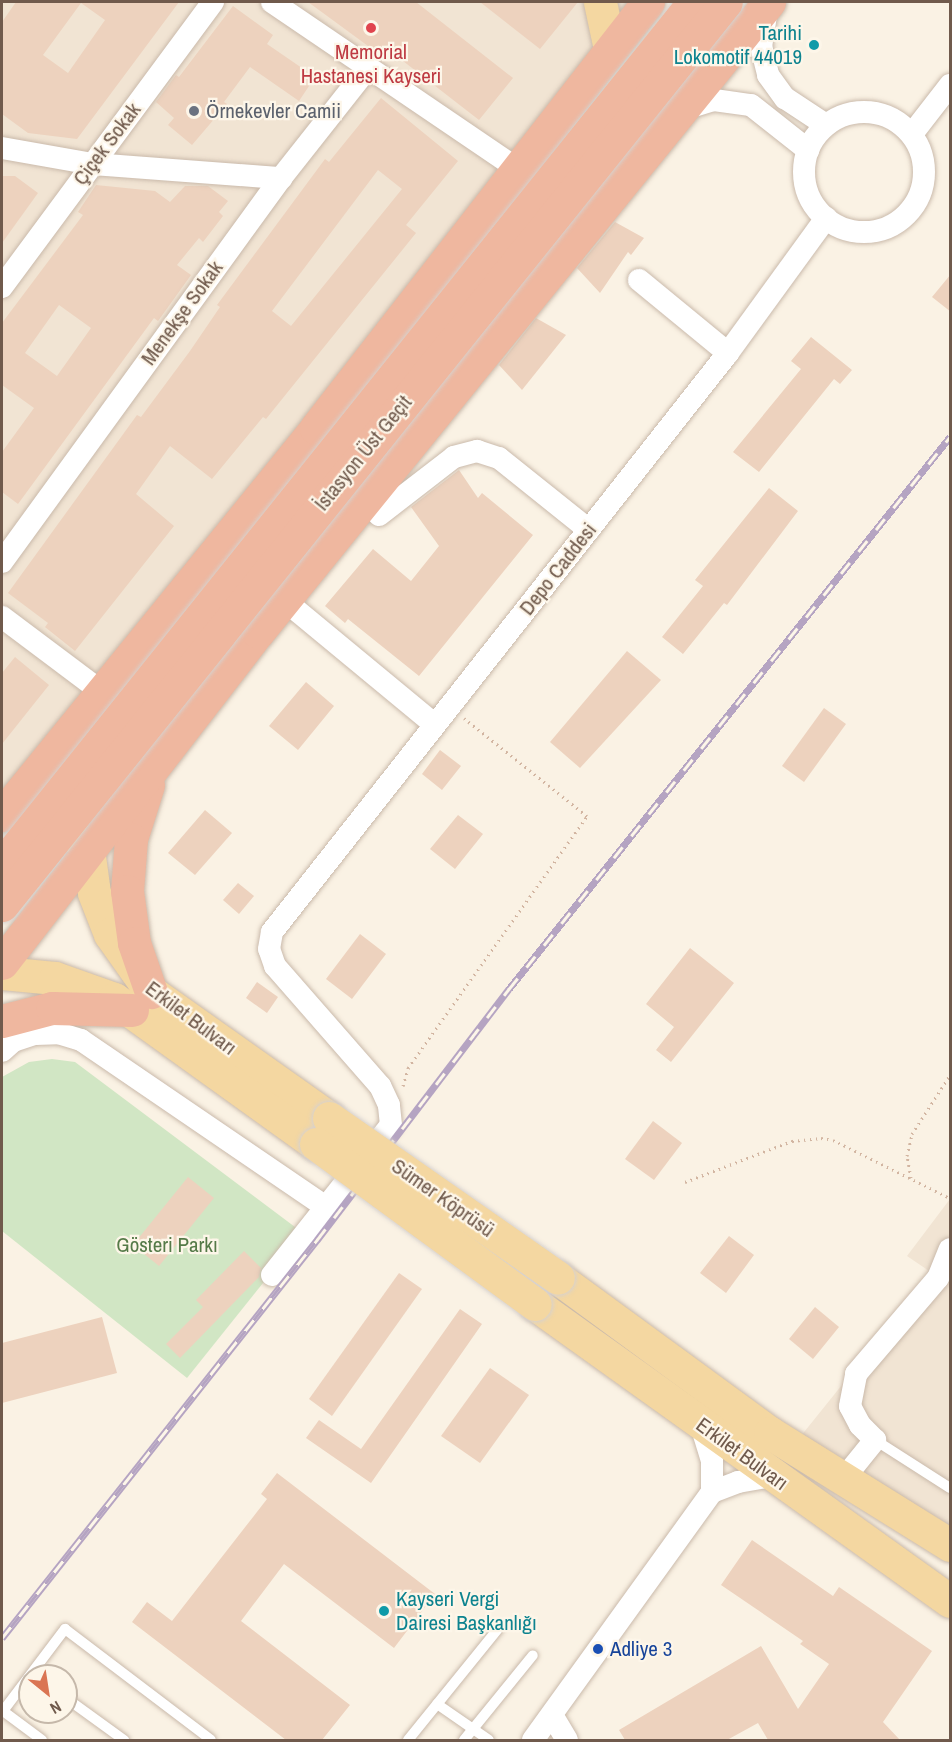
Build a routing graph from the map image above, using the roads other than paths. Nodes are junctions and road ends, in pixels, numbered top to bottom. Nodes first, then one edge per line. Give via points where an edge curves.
1 (213, 2) edge
2 (272, 2) edge
3 (600, 2) edge
4 (648, 2) edge
5 (694, 2) edge
6 (726, 2) edge
7 (770, 2) edge
8 (610, 49) junction
9 (368, 68) junction
10 (951, 85) edge
11 (680, 111) junction
12 (826, 125) junction
13 (547, 129) junction
14 (912, 134) junction
15 (2, 148) edge
16 (808, 150) junction
17 (93, 164) junction
18 (516, 168) junction
19 (626, 177) junction
20 (280, 178) junction
21 (826, 218) junction
22 (639, 280) dead end
23 (2, 287) edge
24 (728, 353) junction
25 (379, 515) dead end
26 (589, 530) junction
27 (2, 562) edge
28 (284, 600) junction
29 (2, 617) edge
30 (102, 692) junction
31 (434, 724) junction
32 (170, 743) junction
33 (2, 817) edge
34 (88, 849) junction
35 (2, 865) edge
36 (2, 905) edge
37 (2, 963) edge
38 (2, 973) edge
39 (142, 1001) junction
40 (2, 1021) edge
41 (2, 1051) edge
42 (322, 1131) junction
43 (326, 1207) junction
44 (951, 1249) edge
45 (272, 1275) dead end
46 (558, 1278) joint
47 (944, 1283) edge
48 (535, 1304) joint
49 (701, 1425) junction
50 (875, 1440) junction
51 (773, 1476) junction
52 (845, 1477) junction
53 (951, 1488) edge
54 (712, 1492) junction
55 (951, 1545) edge
56 (951, 1601) edge
57 (498, 1629) dead end
58 (533, 1655) dead end
59 (41, 1664) edge
60 (18, 1693) edge
61 (437, 1704) junction
62 (78, 1707) edge
63 (552, 1715) junction
64 (18, 1722) edge
65 (20, 1724) edge
66 (473, 1730) junction
67 (42, 1740) edge
68 (124, 1740) edge
69 (211, 1740) edge
70 (408, 1740) edge
71 (464, 1740) edge
72 (489, 1740) edge
73 (532, 1740) edge
74 (567, 1740) edge

1 - 17 street, Çiçek Sokak
2 - 9 street
3 - 8 main road
4 - 8 highway
5 - 35 highway, İstasyon Üst Geçit, bridge
6 - 36 highway, İstasyon Üst Geçit, bridge
7 - 11 highway
7 - 12 street via 761,46 768,75 785,98
8 - 11 highway via 604,79 619,107 649,120
8 - 13 highway
9 - 18 street
9 - 20 street, Menekşe Sokak
10 - 14 street
11 - 16 street via 714,100 751,105
11 - 19 highway
12 - 14 street via 847,114 871,112 894,119
12 - 16 street
13 - 18 highway
13 - 19 highway via 564,117 584,112 612,122 630,148 632,158
14 - 21 street via 925,169 921,194 907,215 885,228 861,232
15 - 17 street
16 - 21 street via 806,187
17 - 20 street
17 - 23 street, Çiçek Sokak
18 - 30 highway via 316,428
19 - 28 highway
20 - 27 street, Menekşe Sokak
21 - 24 street, Depo Caddesi
22 - 24 street
24 - 26 street, Depo Caddesi
25 - 26 street via 454,457 477,451 499,458
26 - 31 street, Depo Caddesi
28 - 31 street
28 - 32 highway
29 - 30 street
30 - 33 highway
31 - 43 street, Depo Caddesi via 283,915 270,940 275,966 380,1086 389,1105 391,1125
32 - 34 highway
32 - 39 highway via 146,789 128,865 132,934
33 - 34 main road via 31,814 54,820 73,832
34 - 37 highway
34 - 39 main road, Erkilet Bulvarı via 94,893
38 - 39 main road, Erkilet Bulvarı via 34,974
39 - 40 highway via 52,1008
39 - 42 main road, Erkilet Bulvarı
41 - 43 street via 13,1041 35,1034 81,1040
42 - 46 main road, Sümer Köprüsü, bridge
42 - 48 main road, Sümer Köprüsü, bridge
43 - 45 street
44 - 47 street
46 - 52 main road, Erkilet Bulvarı via 770,1433
47 - 50 street via 851,1384 849,1406
48 - 49 main road, Erkilet Bulvarı
49 - 51 main road, Erkilet Bulvarı
49 - 54 street via 712,1461
50 - 52 street
50 - 53 lane
51 - 54 street via 738,1482
51 - 56 main road, Erkilet Bulvarı
52 - 55 main road, Erkilet Bulvarı
54 - 63 street
57 - 61 lane
58 - 66 lane
59 - 69 lane via 65,1629
60 - 64 lane via 3,1711
61 - 66 lane
61 - 70 lane
62 - 68 lane
63 - 73 street
63 - 74 street
65 - 67 lane
66 - 71 lane
66 - 72 lane

